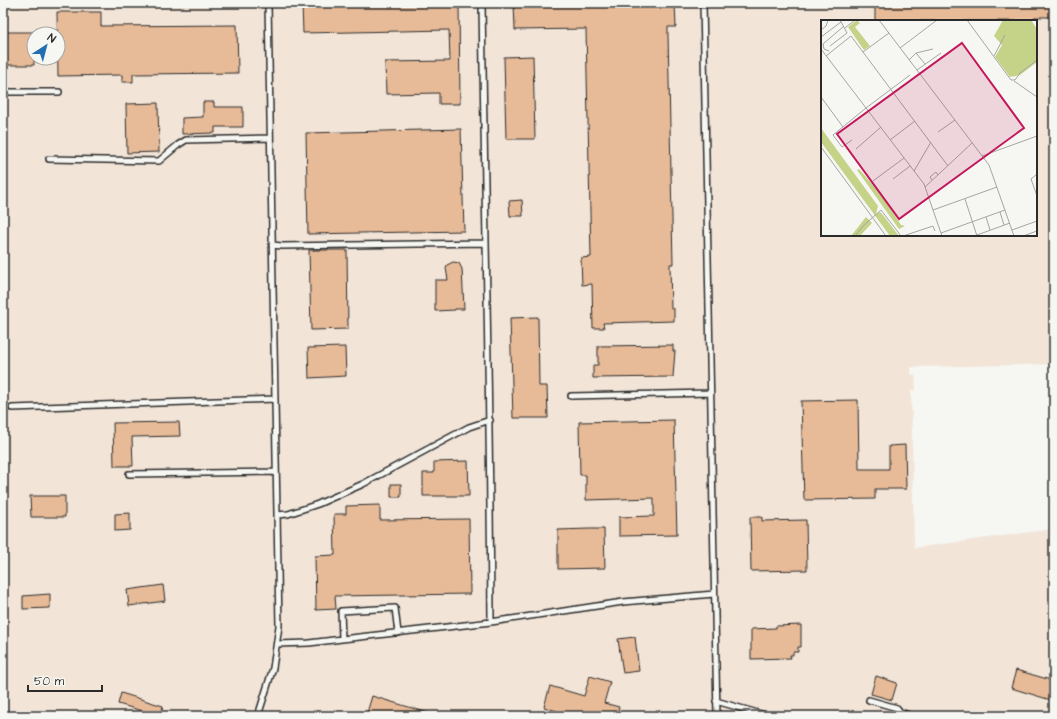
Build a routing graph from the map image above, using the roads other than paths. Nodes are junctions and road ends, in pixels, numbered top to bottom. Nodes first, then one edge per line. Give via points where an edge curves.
1 (268, 3) edge
2 (482, 3) edge
3 (703, 3) edge
4 (3, 92) edge
5 (59, 92) dead end
6 (270, 138) junction
7 (49, 159) dead end
8 (485, 243) junction
9 (272, 245) junction
10 (710, 393) junction
11 (571, 396) dead end
12 (275, 399) junction
13 (12, 408) dead end
14 (490, 420) junction
15 (276, 472) junction
16 (129, 474) dead end
17 (277, 515) junction
18 (714, 594) junction
19 (491, 622) junction
20 (398, 633) junction
21 (342, 639) junction
22 (277, 644) junction
23 (869, 700) dead end
24 (716, 701) junction
25 (899, 714) edge
26 (258, 716) edge
27 (717, 716) edge
28 (768, 716) edge
29 (912, 716) edge

1 - 6 lane
2 - 8 lane
3 - 10 lane
4 - 5 lane
6 - 7 lane via 186,140 159,161
6 - 9 lane
8 - 9 lane
8 - 14 lane
9 - 12 lane
10 - 11 lane
10 - 18 lane
12 - 13 lane
12 - 15 lane
14 - 17 lane via 469,427 383,474 318,504
14 - 19 lane
15 - 16 lane
15 - 17 lane
17 - 22 lane
18 - 19 lane via 623,602
18 - 24 lane
19 - 20 lane
20 - 21 lane
20 - 21 lane via 395,608 341,611
21 - 22 lane
22 - 26 lane via 273,668
23 - 25 lane via 897,708
24 - 27 lane
24 - 28 lane
25 - 29 lane

